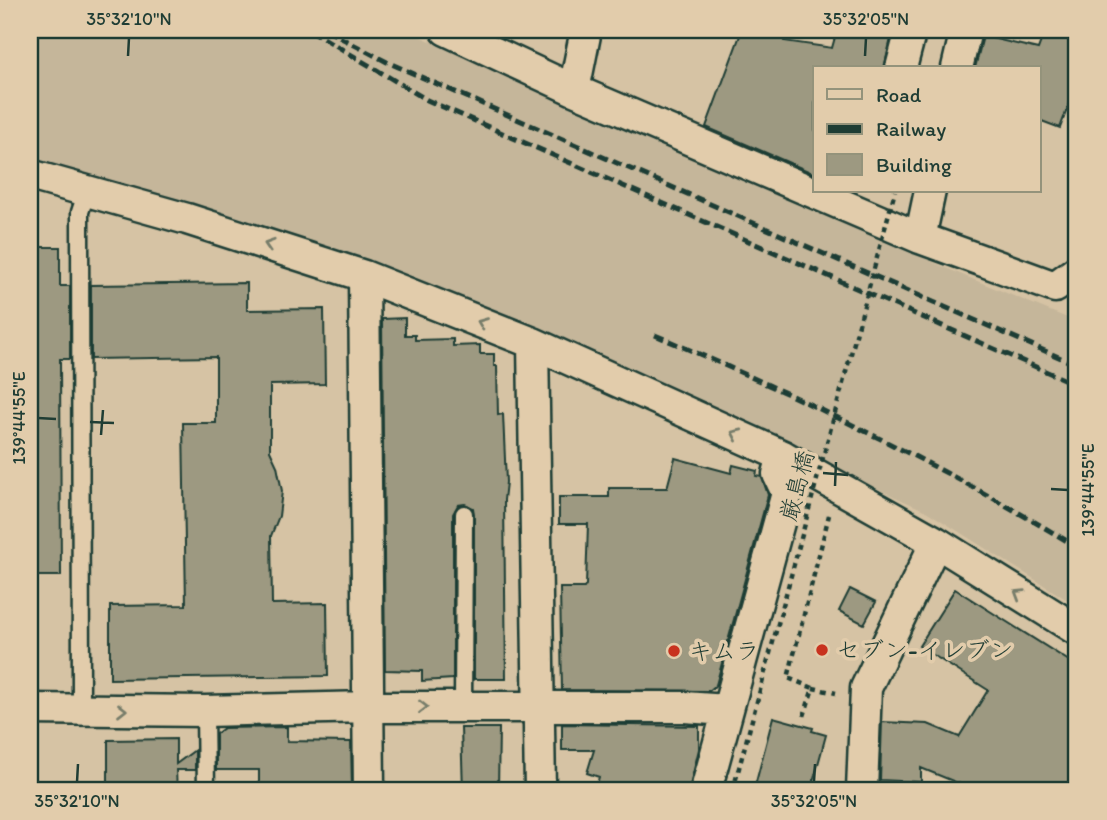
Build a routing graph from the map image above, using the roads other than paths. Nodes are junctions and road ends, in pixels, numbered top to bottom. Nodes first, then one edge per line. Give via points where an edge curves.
1 (446, 30) edge
2 (586, 30) edge
3 (911, 30) edge
4 (966, 30) edge
5 (902, 66) edge
6 (957, 66) edge
7 (574, 90) junction
8 (30, 175) edge
9 (813, 182) edge
10 (87, 191) junction
11 (839, 192) edge
12 (930, 192) edge
13 (865, 202) edge
14 (919, 238) junction
15 (1077, 271) edge
16 (364, 276) junction
17 (533, 343) junction
18 (783, 456) junction
19 (464, 514) dead end
20 (936, 542) junction
21 (1077, 629) edge
22 (368, 707) junction
23 (539, 707) junction
24 (463, 708) junction
25 (30, 709) edge
26 (81, 710) junction
27 (727, 710) junction
28 (205, 711) junction
29 (206, 790) edge
30 (369, 790) edge
31 (540, 790) edge
32 (706, 790) edge
33 (862, 790) edge

1 - 7 street
2 - 7 street
3 - 5 street
4 - 6 street
7 - 9 street
8 - 10 street
16 -> 10 street
10 - 26 lane via 80,212
11 - 13 street
12 - 14 street
13 - 14 street
14 - 15 street via 1055,288
17 -> 16 street
16 - 22 street
18 -> 17 street
17 - 23 street
18 - 20 street
18 - 27 street via 778,474 787,493
19 - 24 lane
21 -> 20 street
20 - 33 street via 866,688
22 -> 24 street
22 - 28 street
22 - 30 street
23 - 24 street
23 - 27 street
23 - 31 street
25 - 26 street
26 -> 28 street
27 - 32 street
28 - 29 lane

